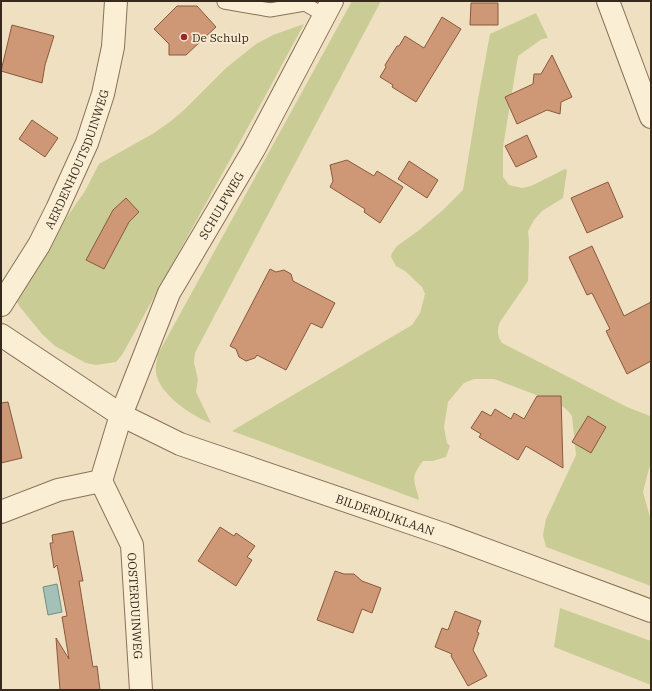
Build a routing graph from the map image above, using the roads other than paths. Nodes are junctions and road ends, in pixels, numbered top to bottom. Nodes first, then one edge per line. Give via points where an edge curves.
1 (116, 1) edge
2 (608, 1) edge
3 (224, 2) dead end
4 (328, 8) edge
5 (651, 117) edge
6 (1, 305) edge
7 (1, 335) edge
8 (121, 415) junction
9 (101, 481) junction
10 (1, 512) edge
11 (651, 611) edge
12 (141, 690) edge

1 - 6 street, AERDENHOUTSDUINWEG via 113,47 103,94 87,143 39,245
2 - 5 street
3 - 4 lane via 270,10 305,4
4 - 8 street, SCHULPWEG via 254,149 168,293
7 - 8 street
8 - 9 street, SCHULPWEG
8 - 11 street, BILDERDIJKLAAN via 180,444 446,535
9 - 10 street via 58,490
9 - 12 street, OOSTERDUINWEG via 132,545

